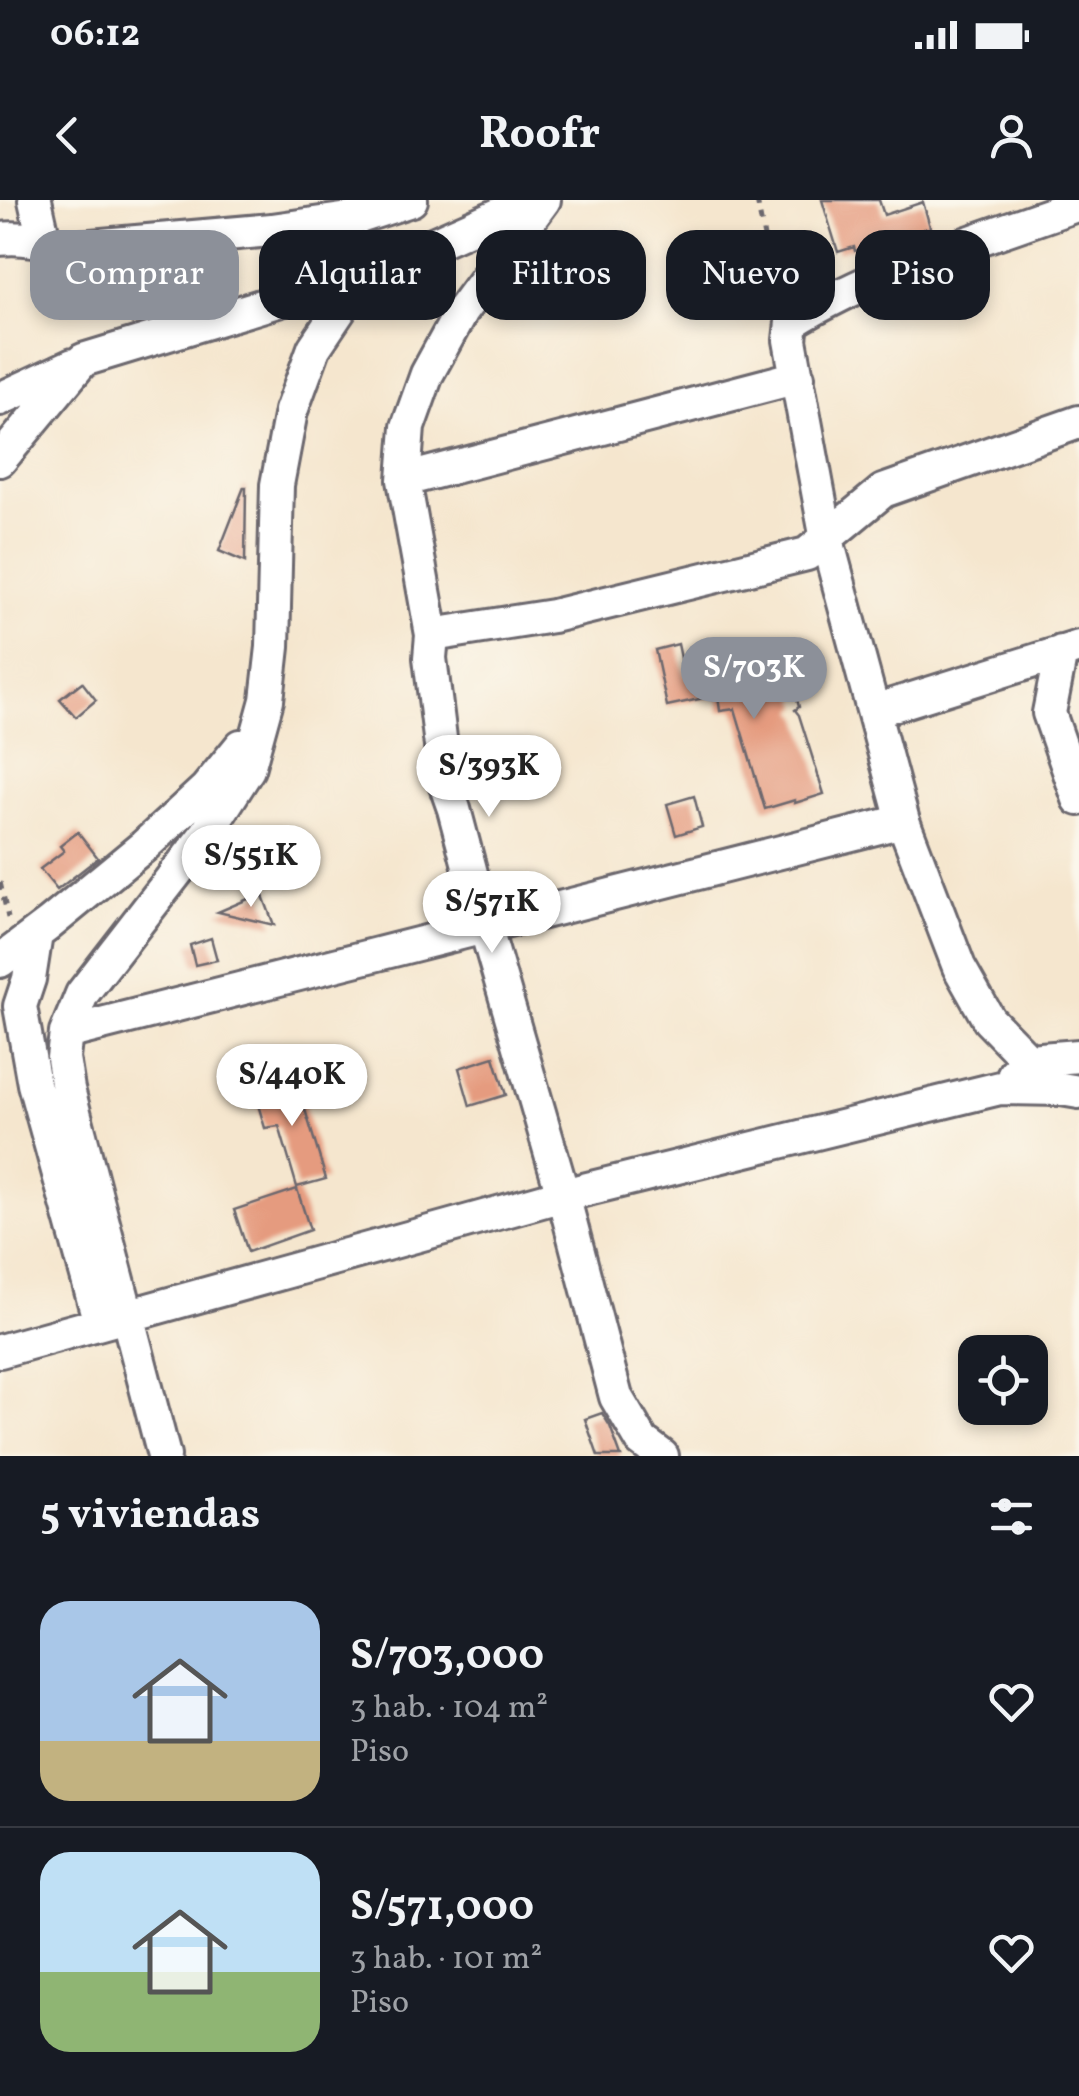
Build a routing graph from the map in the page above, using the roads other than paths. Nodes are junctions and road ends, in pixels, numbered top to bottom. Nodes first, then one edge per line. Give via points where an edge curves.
1 (35, 200) edge
2 (412, 200) edge
3 (532, 200) edge
4 (544, 200) edge
5 (1079, 204) edge
6 (250, 216) edge
7 (42, 230) edge
8 (170, 230) edge
9 (456, 234) edge
10 (0, 239) edge
11 (30, 240) edge
12 (259, 307) edge
13 (333, 320) edge
14 (84, 360) junction
15 (798, 377) junction
16 (0, 398) edge
17 (1079, 422) edge
18 (0, 460) edge
19 (404, 480) junction
20 (827, 540) junction
21 (432, 635) junction
22 (1070, 649) edge
23 (874, 711) junction
24 (259, 723) junction
25 (1079, 799) edge
26 (904, 821) junction
27 (484, 926) junction
28 (36, 934) junction
29 (0, 961) edge
30 (66, 1034) junction
31 (1079, 1056) edge
32 (1028, 1060) junction
33 (1000, 1088) junction
34 (1079, 1092) edge
35 (563, 1195) junction
36 (113, 1319) junction
37 (0, 1351) edge
38 (164, 1456) edge
39 (662, 1456) edge

1 - 7 street
2 - 6 street via 356,218
3 - 9 street
4 - 19 street via 461,312 427,374 408,427
5 - 15 street via 860,285 792,322
6 - 8 street
10 - 11 street
12 - 14 street
13 - 24 street via 314,348 291,412 276,485 273,646
14 - 16 street
14 - 18 street
15 - 19 street
15 - 20 street
17 - 20 street via 883,491
19 - 21 street
20 - 21 street via 808,554 553,616
20 - 23 street
21 - 27 street via 446,786
22 - 23 street
22 - 25 street via 1049,712
23 - 26 street
24 - 28 street via 206,789
24 - 30 street via 248,768 207,833 82,994
26 - 27 street
26 - 32 street via 958,967 989,1020
27 - 30 street
27 - 35 street
28 - 29 street
28 - 36 street via 20,1006 34,1084
30 - 36 street via 68,1089
31 - 32 street
32 - 33 street
33 - 34 street
33 - 35 street
35 - 36 street
35 - 39 street via 616,1397 642,1441
36 - 37 street
36 - 38 street

